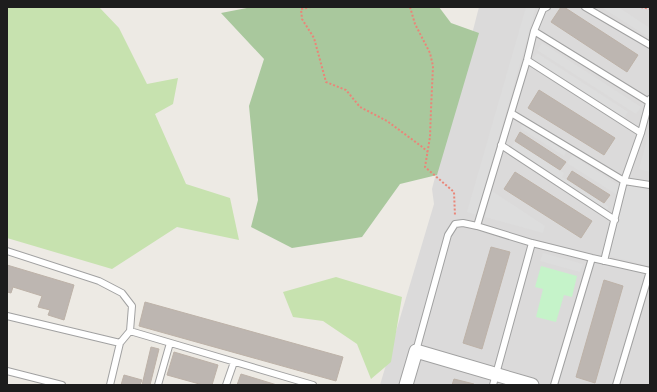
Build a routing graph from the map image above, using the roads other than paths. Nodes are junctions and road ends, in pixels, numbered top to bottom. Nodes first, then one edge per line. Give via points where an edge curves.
1 (547, 7) edge
2 (585, 7) edge
3 (534, 31) junction
4 (650, 45) edge
5 (527, 60) junction
6 (650, 101) edge
7 (511, 113) junction
8 (640, 133) junction
9 (501, 145) junction
10 (624, 181) junction
11 (650, 185) edge
12 (615, 220) junction
13 (476, 226) junction
14 (532, 243) junction
15 (7, 251) edge
16 (592, 258) junction
17 (604, 261) junction
18 (650, 271) edge
19 (7, 316) edge
20 (130, 331) junction
21 (120, 343) junction
22 (170, 343) junction
23 (416, 351) junction
24 (234, 362) junction
25 (7, 370) edge
26 (494, 380) edge
27 (160, 384) edge
28 (62, 385) edge
29 (110, 385) edge
30 (226, 385) edge
31 (312, 385) edge
32 (406, 385) edge
33 (532, 385) edge
34 (554, 385) edge
35 (616, 385) edge

1 - 3 lane via 543,9
2 - 4 lane
3 - 5 lane
3 - 6 lane
5 - 7 lane
5 - 8 lane
6 - 8 lane
7 - 9 lane
7 - 10 lane
8 - 10 lane
9 - 12 lane
9 - 13 lane
10 - 11 lane
10 - 12 lane
12 - 17 lane
13 - 14 lane
13 - 23 lane via 456,224 448,235
14 - 16 lane
14 - 26 lane
15 - 20 lane via 99,281 122,292 132,306
16 - 17 lane
16 - 34 lane
17 - 18 lane
18 - 35 lane
19 - 21 lane
20 - 21 lane
20 - 22 lane
21 - 29 lane
22 - 24 lane
22 - 27 lane
23 - 26 street
23 - 32 street
24 - 30 lane
24 - 31 lane
25 - 28 lane
26 - 33 street

